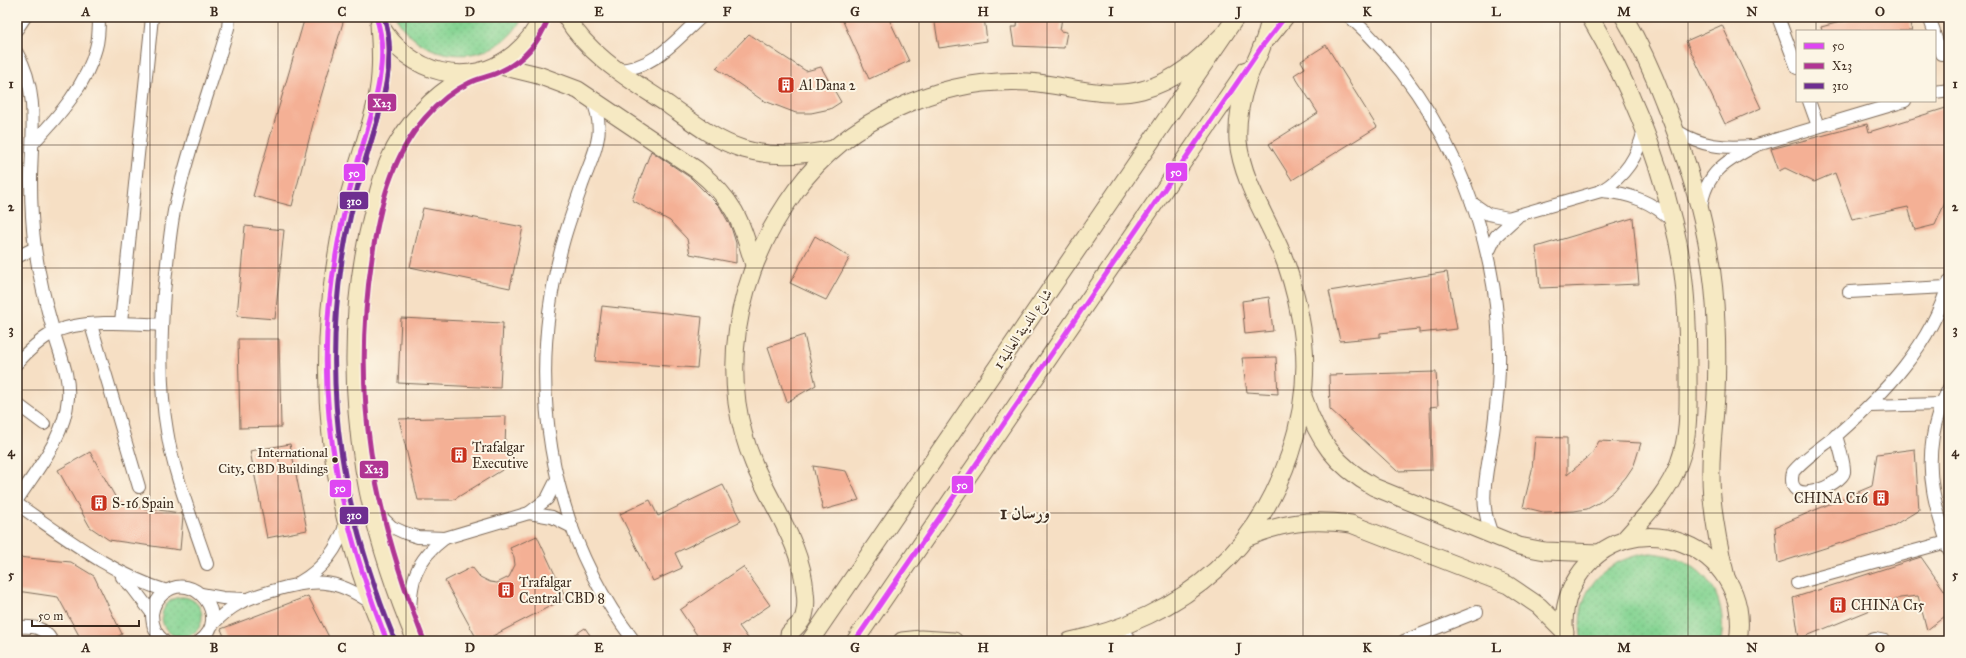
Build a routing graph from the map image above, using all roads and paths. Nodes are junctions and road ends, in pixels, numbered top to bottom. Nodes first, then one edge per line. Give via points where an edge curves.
1 (25, 17) edge
2 (99, 17) edge
3 (152, 17) edge
4 (229, 17) edge
5 (541, 17) edge
6 (566, 17) edge
7 (701, 17) edge
8 (1236, 17) edge
9 (1272, 17) edge
10 (1286, 17) edge
11 (1350, 17) edge
12 (1590, 17) edge
13 (1624, 17) edge
14 (1778, 17) edge
15 (1929, 17) edge
16 (378, 21) edge
17 (17, 29) edge
18 (1934, 30) edge
19 (1224, 34) junction
20 (1936, 39) edge
21 (1263, 45) junction
22 (17, 53) edge
23 (1941, 54) dead end
24 (497, 65) junction
25 (1796, 65) edge
26 (617, 70) junction
27 (473, 73) junction
28 (591, 97) junction
29 (1809, 102) edge
30 (1902, 102) edge
31 (1818, 126) junction
32 (1644, 129) junction
33 (1677, 132) junction
34 (33, 143) junction
35 (1758, 145) junction
36 (833, 149) junction
37 (1601, 191) junction
38 (1472, 203) junction
39 (1701, 213) junction
40 (1518, 216) junction
41 (1673, 221) junction
42 (35, 248) junction
43 (1488, 253) junction
44 (17, 257) edge
45 (754, 265) junction
46 (1948, 285) edge
47 (1849, 292) dead end
48 (121, 322) junction
49 (91, 325) junction
50 (162, 325) junction
51 (54, 333) junction
52 (17, 363) edge
53 (1949, 388) edge
54 (1304, 398) junction
55 (17, 404) edge
56 (1941, 404) junction
57 (1869, 406) junction
58 (44, 424) dead end
59 (1836, 435) junction
60 (557, 479) junction
61 (139, 487) dead end
62 (17, 500) edge
63 (17, 504) edge
64 (373, 509) junction
65 (529, 514) junction
66 (346, 523) junction
67 (572, 527) junction
68 (1493, 536) junction
69 (445, 538) junction
70 (1246, 538) junction
71 (1947, 540) edge
72 (1623, 541) junction
73 (1600, 553) junction
74 (207, 564) dead end
75 (110, 567) junction
76 (1726, 577) junction
77 (299, 582) junction
78 (1797, 583) dead end
79 (167, 591) junction
80 (201, 594) junction
81 (245, 599) junction
82 (371, 603) junction
83 (1477, 612) dead end
84 (152, 613) junction
85 (212, 625) junction
86 (410, 625) junction
87 (1120, 626) junction
88 (17, 627) edge
89 (1565, 637) edge
90 (158, 638) edge
91 (52, 641) edge
92 (200, 641) edge
93 (387, 641) edge
94 (416, 641) edge
95 (634, 641) edge
96 (789, 641) edge
97 (810, 641) edge
98 (855, 641) edge
99 (902, 641) edge
100 (954, 641) edge
101 (1070, 641) edge
102 (1130, 641) edge
103 (1404, 641) edge
104 (1738, 641) edge
105 (1868, 641) edge
106 (1885, 641) edge

1 - 17 street
2 - 34 street via 97,44 89,68 60,111
3 - 48 street
4 - 50 street via 228,28 192,143 174,212 167,257
5 - 24 street via 532,36 521,48
6 - 26 street via 590,47
7 - 26 street via 651,62 635,68
8 - 19 street, شارع المدينة العالمية 1
9 - 21 street
10 - 21 street
11 - 38 street via 1382,49 1420,98 1443,138
12 - 32 street via 1614,61
13 - 33 street via 1653,74
14 - 25 street
15 - 18 street
16 - 27 street via 396,47 418,64 445,73
16 - 66 street via 381,64 376,103 347,202 335,258 328,315 330,431 338,489
19 - 36 street via 1196,63 1179,75 1140,90 1120,93 1099,92 1027,82 969,86 935,94 899,107
19 - 97 street, شارع المدينة العالمية 1
20 - 23 street
21 - 54 street via 1247,81 1240,112 1238,141 1248,179 1281,252 1296,298 1304,336
21 - 98 street
22 - 34 street via 26,72 31,94
24 - 27 street
24 - 28 street via 558,81
26 - 36 street via 720,140 764,154 787,156
27 - 64 street via 432,101 408,128 390,158 370,224 359,301 355,375 359,434
28 - 45 street via 715,185 730,203 742,224
28 - 60 street via 599,120 598,144 564,240 546,342 546,408
29 - 31 street
30 - 31 street
31 - 35 street
32 - 37 street via 1639,148 1630,165 1612,184
32 - 41 street
33 - 35 street via 1709,145
33 - 39 street
34 - 42 street via 31,202
35 - 39 street via 1729,160 1714,174 1705,192
36 - 45 street via 782,210
37 - 40 street
37 - 41 street via 1621,193 1640,199
38 - 40 street via 1493,216
38 - 43 street
39 - 76 street via 1710,262 1716,323 1712,497
40 - 43 street via 1496,236
41 - 72 street via 1680,252 1687,317 1687,436 1678,465 1665,492
42 - 44 street
42 - 51 street
43 - 68 street via 1496,312 1498,361 1495,419 1483,501 1488,526
45 - 96 street via 739,317 735,344 735,377 744,436 754,465 793,541 804,579 804,618 789,634
46 - 47 street
46 - 57 street via 1931,325 1914,354 1898,376
48 - 49 street
48 - 50 street
49 - 51 street
49 - 61 street
50 - 74 street via 162,382 166,430
51 - 52 street via 33,347
51 - 62 street via 67,376 67,409 55,441
53 - 56 street
54 - 68 street via 1315,429 1324,444 1334,457 1359,479
54 - 70 street via 1299,423 1283,471
55 - 58 street
56 - 57 street
56 - 71 street via 1933,439 1931,474 1933,491
57 - 59 street
59 - 59 street via 1793,472 1791,479 1798,491 1811,493 1838,480 1842,475 1844,469
60 - 65 street via 547,499
60 - 67 street
63 - 75 street
64 - 69 street via 392,526 405,533 418,537
64 - 86 street via 388,567
65 - 67 street via 552,517
65 - 69 street
66 - 77 street via 342,536 329,558 320,568
66 - 82 street
67 - 95 street via 588,565
68 - 73 street via 1545,552
69 - 86 street via 426,554 414,576 411,588
70 - 87 street via 1217,570 1194,588 1164,606
70 - 89 street via 1271,528 1297,522 1324,520 1351,524 1508,586 1539,606
71 - 78 street
72 - 73 street
72 - 76 street via 1656,536 1683,542 1703,553
73 - 89 street via 1581,571 1572,588 1566,607
75 - 79 street via 138,581
75 - 84 street via 133,588
76 - 104 street via 1740,616
77 - 81 street
77 - 82 street via 321,582 342,587
79 - 80 street via 185,587
79 - 84 street via 157,600
80 - 81 street
80 - 85 street via 211,608
81 - 85 street
82 - 93 street
83 - 103 street
84 - 90 street via 152,623
85 - 92 street
86 - 94 street
87 - 101 street
87 - 102 street
88 - 91 street via 40,628
99 - 100 street
105 - 106 street

